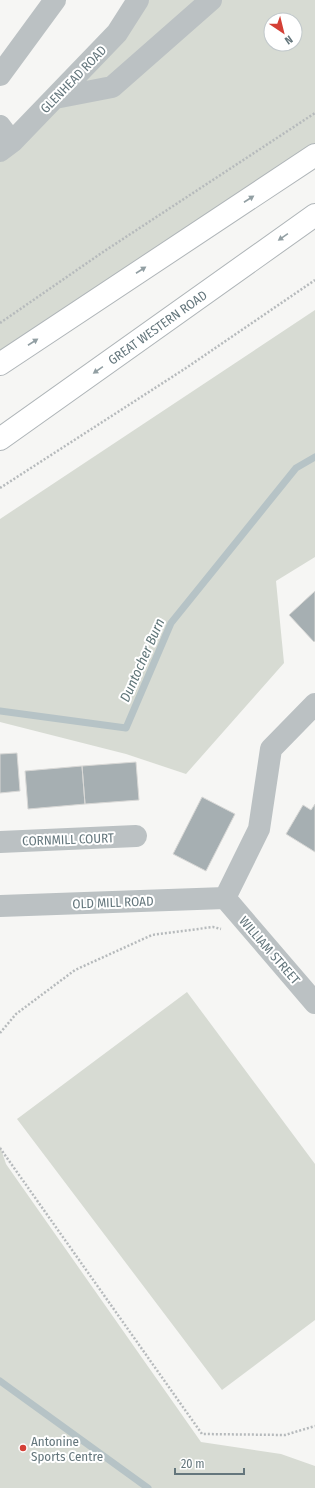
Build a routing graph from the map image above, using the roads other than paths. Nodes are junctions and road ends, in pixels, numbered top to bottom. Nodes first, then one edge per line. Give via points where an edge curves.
1 (55, 0) edge
2 (138, 0) edge
3 (211, 0) edge
4 (0, 75) edge
5 (55, 98) junction
6 (4, 140) edge
7 (315, 155) edge
8 (315, 215) edge
9 (0, 364) edge
10 (0, 439) edge
11 (315, 704) edge
12 (136, 836) dead end
13 (0, 842) edge
14 (225, 898) junction
15 (0, 906) edge
16 (315, 1002) edge

1 - 4 street
2 - 5 street, GLENHEAD ROAD via 117,33
3 - 5 street via 112,87
5 - 6 street, GLENHEAD ROAD
9 -> 7 main road
8 -> 10 main road, GREAT WESTERN ROAD
11 - 14 street via 271,749 259,829
12 - 13 street, CORNMILL COURT
14 - 15 street, OLD MILL ROAD
14 - 16 street, WILLIAM STREET

